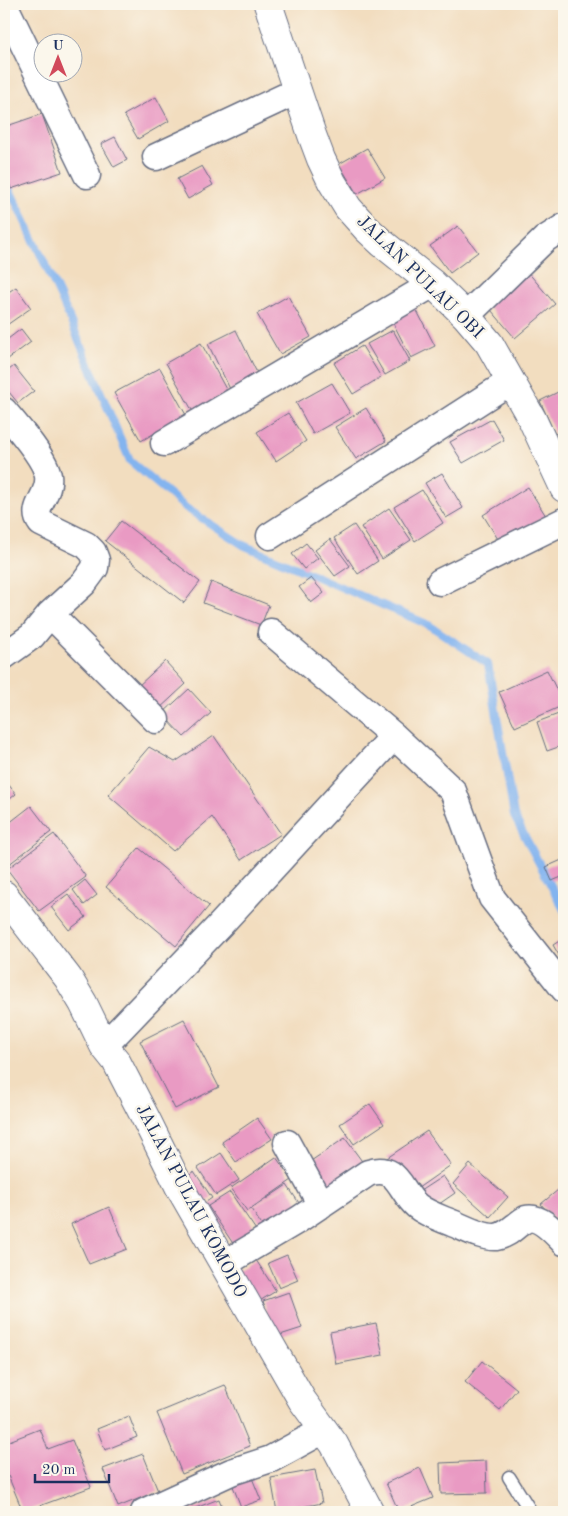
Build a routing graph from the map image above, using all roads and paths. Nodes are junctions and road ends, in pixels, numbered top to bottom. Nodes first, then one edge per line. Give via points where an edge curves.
1 (268, 4) edge
2 (13, 6) edge
3 (297, 91) junction
4 (156, 157) dead end
5 (87, 175) dead end
6 (564, 227) edge
7 (433, 284) junction
8 (466, 316) junction
9 (510, 381) junction
10 (4, 410) edge
11 (164, 443) dead end
12 (564, 488) edge
13 (564, 521) edge
14 (270, 536) dead end
15 (440, 582) dead end
16 (50, 614) junction
17 (272, 632) dead end
18 (4, 656) edge
19 (156, 720) dead end
20 (394, 736) junction
21 (4, 895) edge
22 (564, 989) edge
23 (104, 1046) junction
24 (287, 1143) dead end
25 (321, 1205) junction
26 (564, 1242) edge
27 (224, 1264) junction
28 (324, 1430) junction
29 (509, 1477) dead end
30 (144, 1512) edge
31 (370, 1512) edge
32 (532, 1512) edge

1 - 3 street, JALAN PULAU OBI
2 - 5 street
3 - 4 street
3 - 7 street, JALAN PULAU OBI via 321,159 348,208 382,244
6 - 8 street via 545,239
7 - 8 street, JALAN PULAU OBI
7 - 11 street
8 - 9 street, JALAN PULAU OBI via 489,343
9 - 12 street, JALAN PULAU OBI via 532,418
9 - 14 street
10 - 16 street via 48,474 47,488 36,517 41,523 86,545 96,560 95,568 84,583
13 - 15 street
16 - 18 street via 32,636
16 - 19 street
17 - 20 street
20 - 22 street via 453,791 492,898
20 - 23 street via 222,924
21 - 23 street, JALAN PULAU KOMODO via 68,978
23 - 27 street, JALAN PULAU KOMODO via 116,1061 180,1188
24 - 25 street
25 - 26 street via 368,1173 386,1171 394,1175 415,1204 439,1218 496,1237 530,1219 550,1228
25 - 27 street
27 - 28 street, JALAN PULAU KOMODO via 302,1400
28 - 30 street via 271,1459 231,1472
28 - 31 street, JALAN PULAU KOMODO
29 - 32 lane

